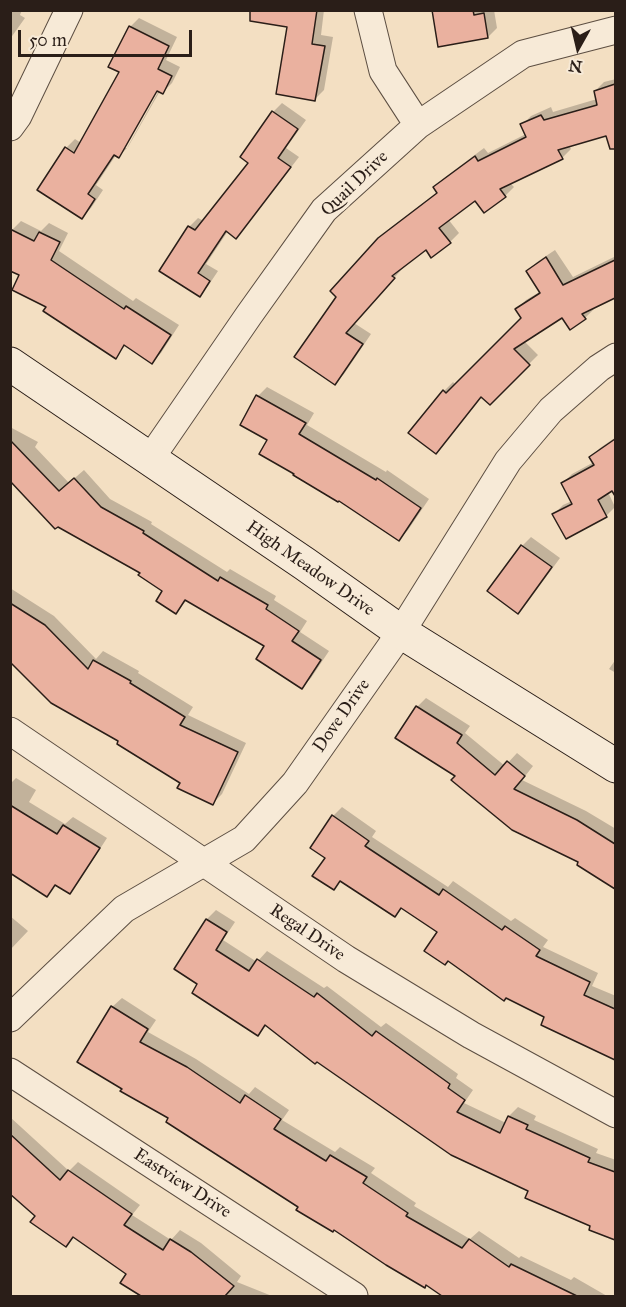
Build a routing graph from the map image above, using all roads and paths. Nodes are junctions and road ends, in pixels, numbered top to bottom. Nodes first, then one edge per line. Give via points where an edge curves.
1 (69, 10) edge
2 (368, 10) edge
3 (615, 30) edge
4 (418, 125) junction
5 (10, 127) edge
6 (615, 357) edge
7 (10, 364) edge
8 (150, 459) junction
9 (401, 632) junction
10 (10, 731) edge
11 (615, 766) edge
12 (204, 862) junction
13 (10, 1018) edge
14 (10, 1072) edge
15 (615, 1114) edge
16 (354, 1296) edge

1 - 5 street
2 - 4 street via 383,71
3 - 4 street, Quail Drive via 523,54
4 - 8 street, Quail Drive via 324,210
6 - 9 street, Dove Drive via 551,410 508,461
7 - 8 street, High Meadow Drive
8 - 9 street, High Meadow Drive
9 - 11 street, High Meadow Drive
9 - 12 street, Dove Drive via 295,783 244,839
10 - 12 street, Regal Drive
12 - 13 street, Dove Drive via 124,909
12 - 15 street, Regal Drive via 346,960
14 - 16 street, Eastview Drive

